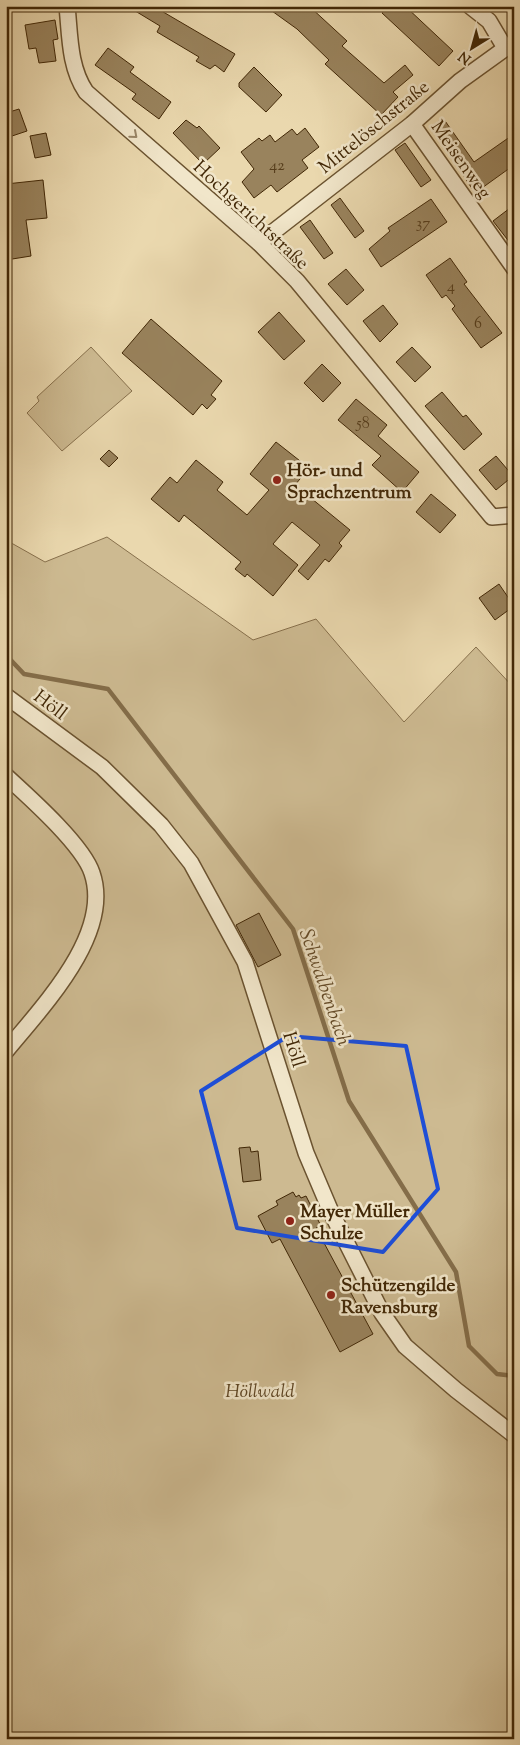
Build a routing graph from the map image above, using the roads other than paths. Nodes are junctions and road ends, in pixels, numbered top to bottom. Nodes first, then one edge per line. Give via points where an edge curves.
1 (67, 6) edge
2 (470, 6) edge
3 (509, 45) edge
4 (412, 124) junction
5 (259, 243) junction
6 (514, 268) edge
7 (514, 515) edge
8 (6, 696) edge
9 (6, 776) edge
10 (6, 1051) edge
11 (514, 1435) edge

1 -> 5 street, Hochgerichtstraße via 76,73 86,92
2 - 3 street
3 - 4 street, Mittelöschstraße via 460,81
4 - 5 street, Mittelöschstraße
4 - 6 street, Meisenweg
5 - 7 street, Hochgerichtstraße via 296,281 492,517
8 - 11 street, Höll via 102,767 161,826 191,863 245,962 306,1153 331,1212 382,1313 404,1346
9 - 10 street via 82,854 92,872 96,906 78,955

